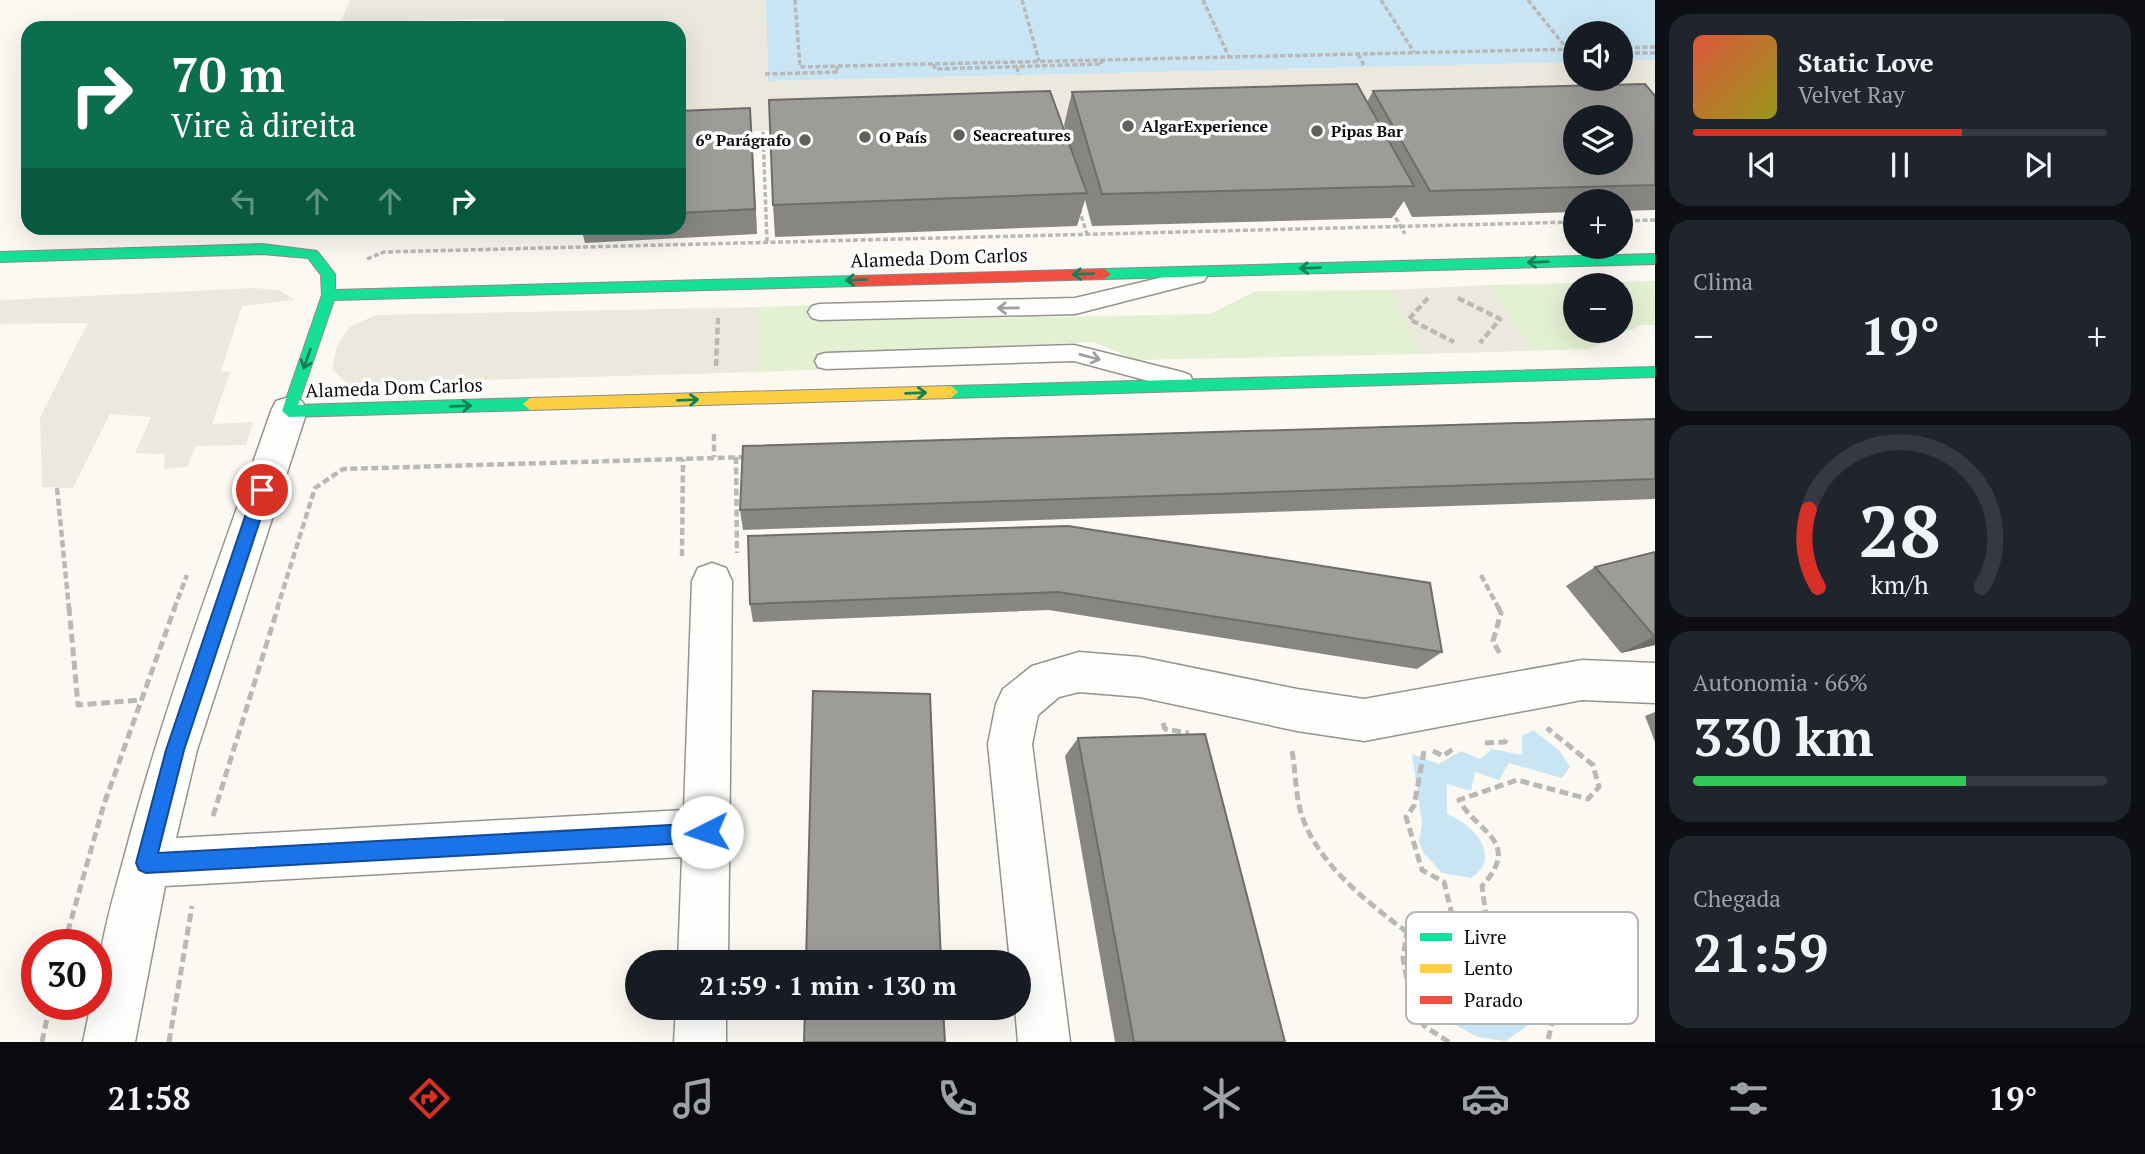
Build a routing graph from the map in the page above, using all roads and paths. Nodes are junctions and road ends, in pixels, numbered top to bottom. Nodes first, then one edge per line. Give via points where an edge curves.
1 (794, 0) edge
2 (1022, 0) edge
3 (1203, 0) edge
4 (1381, 0) edge
5 (1528, 0) edge
6 (1563, 44) edge
7 (1655, 47) edge
8 (1633, 48) edge
9 (1563, 49) edge
10 (1415, 53) junction
11 (1655, 53) edge
12 (1358, 54) junction
13 (1633, 54) edge
14 (1229, 57) junction
15 (1101, 60) junction
16 (1039, 61) junction
17 (934, 64) junction
18 (837, 66) junction
19 (1017, 67) junction
20 (1365, 67) dead end
21 (765, 74) dead end
22 (1019, 75) dead end
23 (763, 132) dead end
24 (1075, 197) edge
25 (1387, 201) edge
26 (1655, 220) edge
27 (1633, 221) edge
28 (1563, 222) edge
29 (1399, 226) junction
30 (1087, 234) junction
31 (766, 242) junction
32 (721, 243) junction
33 (0, 257) edge
34 (1655, 259) edge
35 (1618, 260) junction
36 (1655, 268) edge
37 (1219, 270) junction
38 (328, 274) junction
39 (719, 284) junction
40 (1450, 294) dead end
41 (329, 295) junction
42 (1431, 296) dead end
43 (819, 312) dead end
44 (1462, 346) dead end
45 (1472, 352) dead end
46 (826, 361) dead end
47 (1655, 372) edge
48 (1196, 385) junction
49 (715, 399) junction
50 (289, 411) junction
51 (714, 457) junction
52 (736, 457) junction
53 (750, 457) edge
54 (683, 458) junction
55 (57, 488) dead end
56 (189, 570) dead end
57 (710, 572) junction
58 (1481, 575) dead end
59 (1655, 683) edge
60 (140, 700) junction
61 (1525, 702) junction
62 (1161, 716) dead end
63 (1203, 735) edge
64 (1290, 740) dead end
65 (1473, 743) dead end
66 (1462, 744) dead end
67 (1280, 748) dead end
68 (1292, 750) junction
69 (707, 832) junction
70 (201, 860) junction
71 (146, 863) junction
72 (1451, 912) edge
73 (1485, 912) edge
74 (68, 929) edge
75 (1406, 931) edge
76 (1406, 938) edge
77 (703, 950) edge
78 (1406, 974) edge
79 (47, 1020) edge
80 (701, 1020) edge
81 (1422, 1024) edge
82 (1551, 1024) edge
83 (42, 1042) edge
84 (109, 1042) edge
85 (169, 1042) edge
86 (700, 1042) edge
87 (1044, 1042) edge
88 (1449, 1042) edge
89 (1547, 1042) edge

1 - 18 path via 800,67
2 - 16 path
3 - 14 path
4 - 10 path
5 - 6 path
7 - 8 path
9 - 10 path
10 - 12 path
11 - 13 path
12 - 14 path
12 - 20 path
14 - 15 path
15 - 16 path
15 - 19 path via 1102,64
16 - 17 path
17 - 18 path
17 - 19 path via 935,69
18 - 21 path via 838,72
19 - 22 path
23 - 31 path
24 - 30 path
25 - 29 path
26 - 27 path
28 - 29 path
29 - 30 path
30 - 31 path
31 - 32 path
32 - 38 path via 384,252
32 - 39 path
33 - 38 street via 262,249 313,254
34 - 35 street, Alameda Dom Carlos
35 - 36 lane
35 -> 37 street, Alameda Dom Carlos
37 -> 39 street, Alameda Dom Carlos
37 -> 43 lane via 1075,306
38 - 41 street
39 - 41 street, Alameda Dom Carlos
39 - 49 path
40 - 45 path via 1500,318
41 -> 50 street, Alameda Dom Carlos
42 - 44 path via 1409,319
46 -> 48 lane via 1074,352
47 - 48 street, Alameda Dom Carlos
49 -> 48 street, Alameda Dom Carlos
50 -> 49 street, Alameda Dom Carlos
49 - 51 path
50 - 71 street via 175,750
51 - 52 path
51 - 54 path
52 - 53 path
52 - 57 path
54 - 57 path
54 - 70 path via 343,469 315,488
55 - 60 path via 78,705
56 - 60 path
57 - 69 street
58 - 61 path via 1501,613 1493,641
59 - 61 street via 1582,680
60 - 74 path via 80,874
61 - 65 path via 1504,742
61 - 73 path via 1593,765 1599,787 1588,799 1517,780 1459,800 1464,813 1488,830 1499,855 1494,874 1482,886
61 - 87 street via 1364,720 1140,677 1079,672 1047,680 1018,705 1010,744
62 - 63 path via 1165,729
64 - 68 path
66 - 72 path via 1443,755 1425,748 1414,806 1406,817 1422,870 1444,882
67 - 68 path
68 - 75 path via 1303,819 1330,861 1381,913
69 - 70 street
69 - 77 street
70 - 71 street
70 - 85 path
71 - 84 street
76 - 78 path
79 - 83 path
80 - 86 street
81 - 88 path
82 - 89 path

